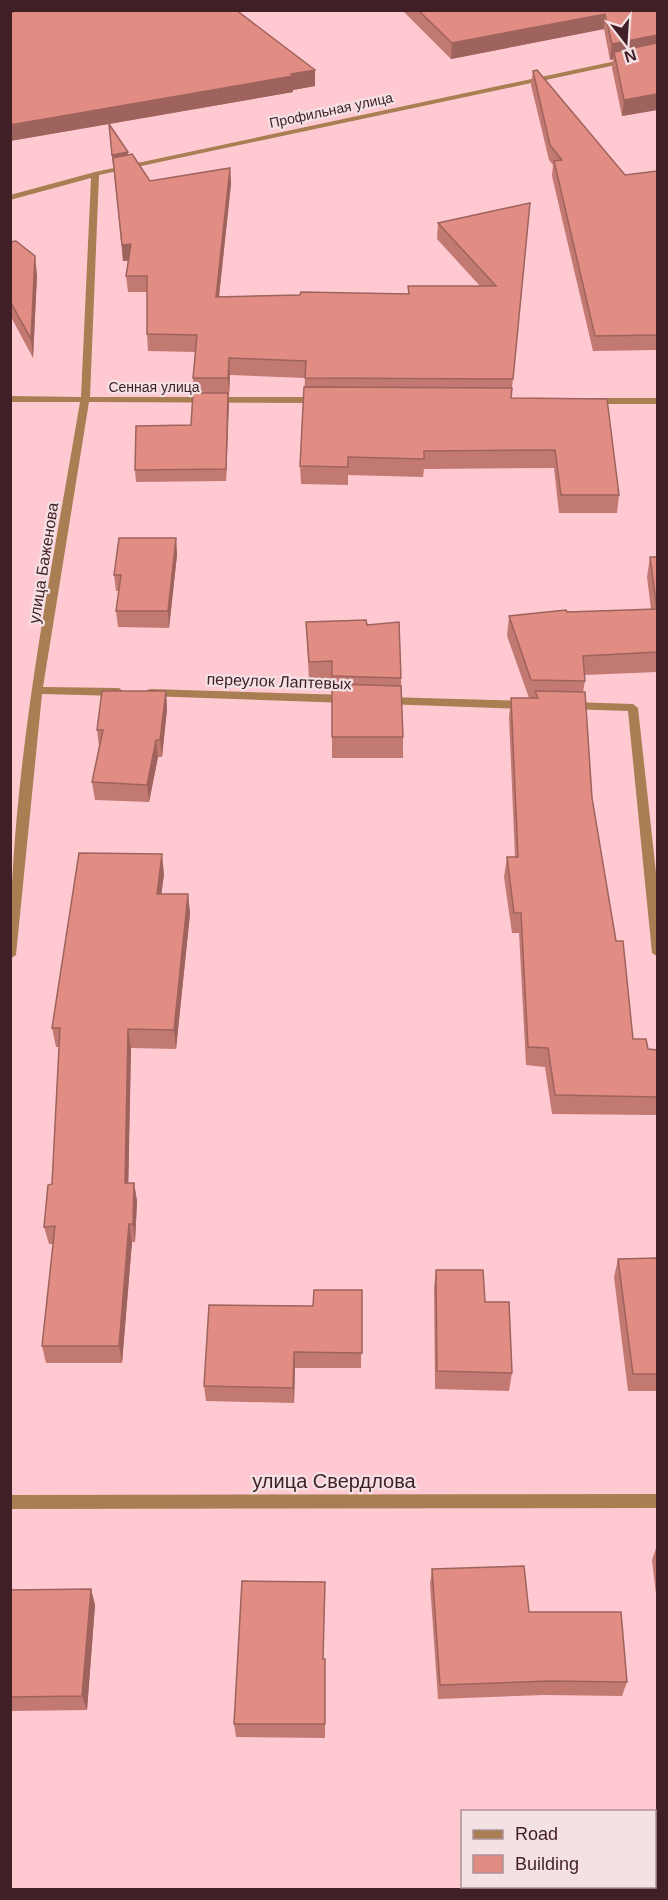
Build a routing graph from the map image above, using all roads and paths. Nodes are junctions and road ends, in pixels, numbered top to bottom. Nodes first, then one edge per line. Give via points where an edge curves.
1 (657, 54) edge
2 (95, 174) junction
3 (10, 198) edge
4 (10, 399) edge
5 (85, 400) junction
6 (336, 400) edge
7 (586, 401) edge
8 (657, 401) edge
9 (37, 690) junction
10 (133, 693) edge
11 (145, 693) edge
12 (538, 705) edge
13 (562, 706) edge
14 (657, 953) edge
15 (10, 955) edge
16 (657, 1501) edge
17 (10, 1502) edge

1 - 2 street, Профильная улица
2 - 3 street, Профильная улица
2 - 5 street, улица Баженова
4 - 5 street, Сенная улица
5 - 6 street, Сенная улица
5 - 9 street, улица Баженова
7 - 8 street
9 - 10 street
9 - 15 street, улица Баженова
11 - 12 street, переулок Лаптевых
13 - 14 street via 633,708
16 - 17 street, улица Свердлова

